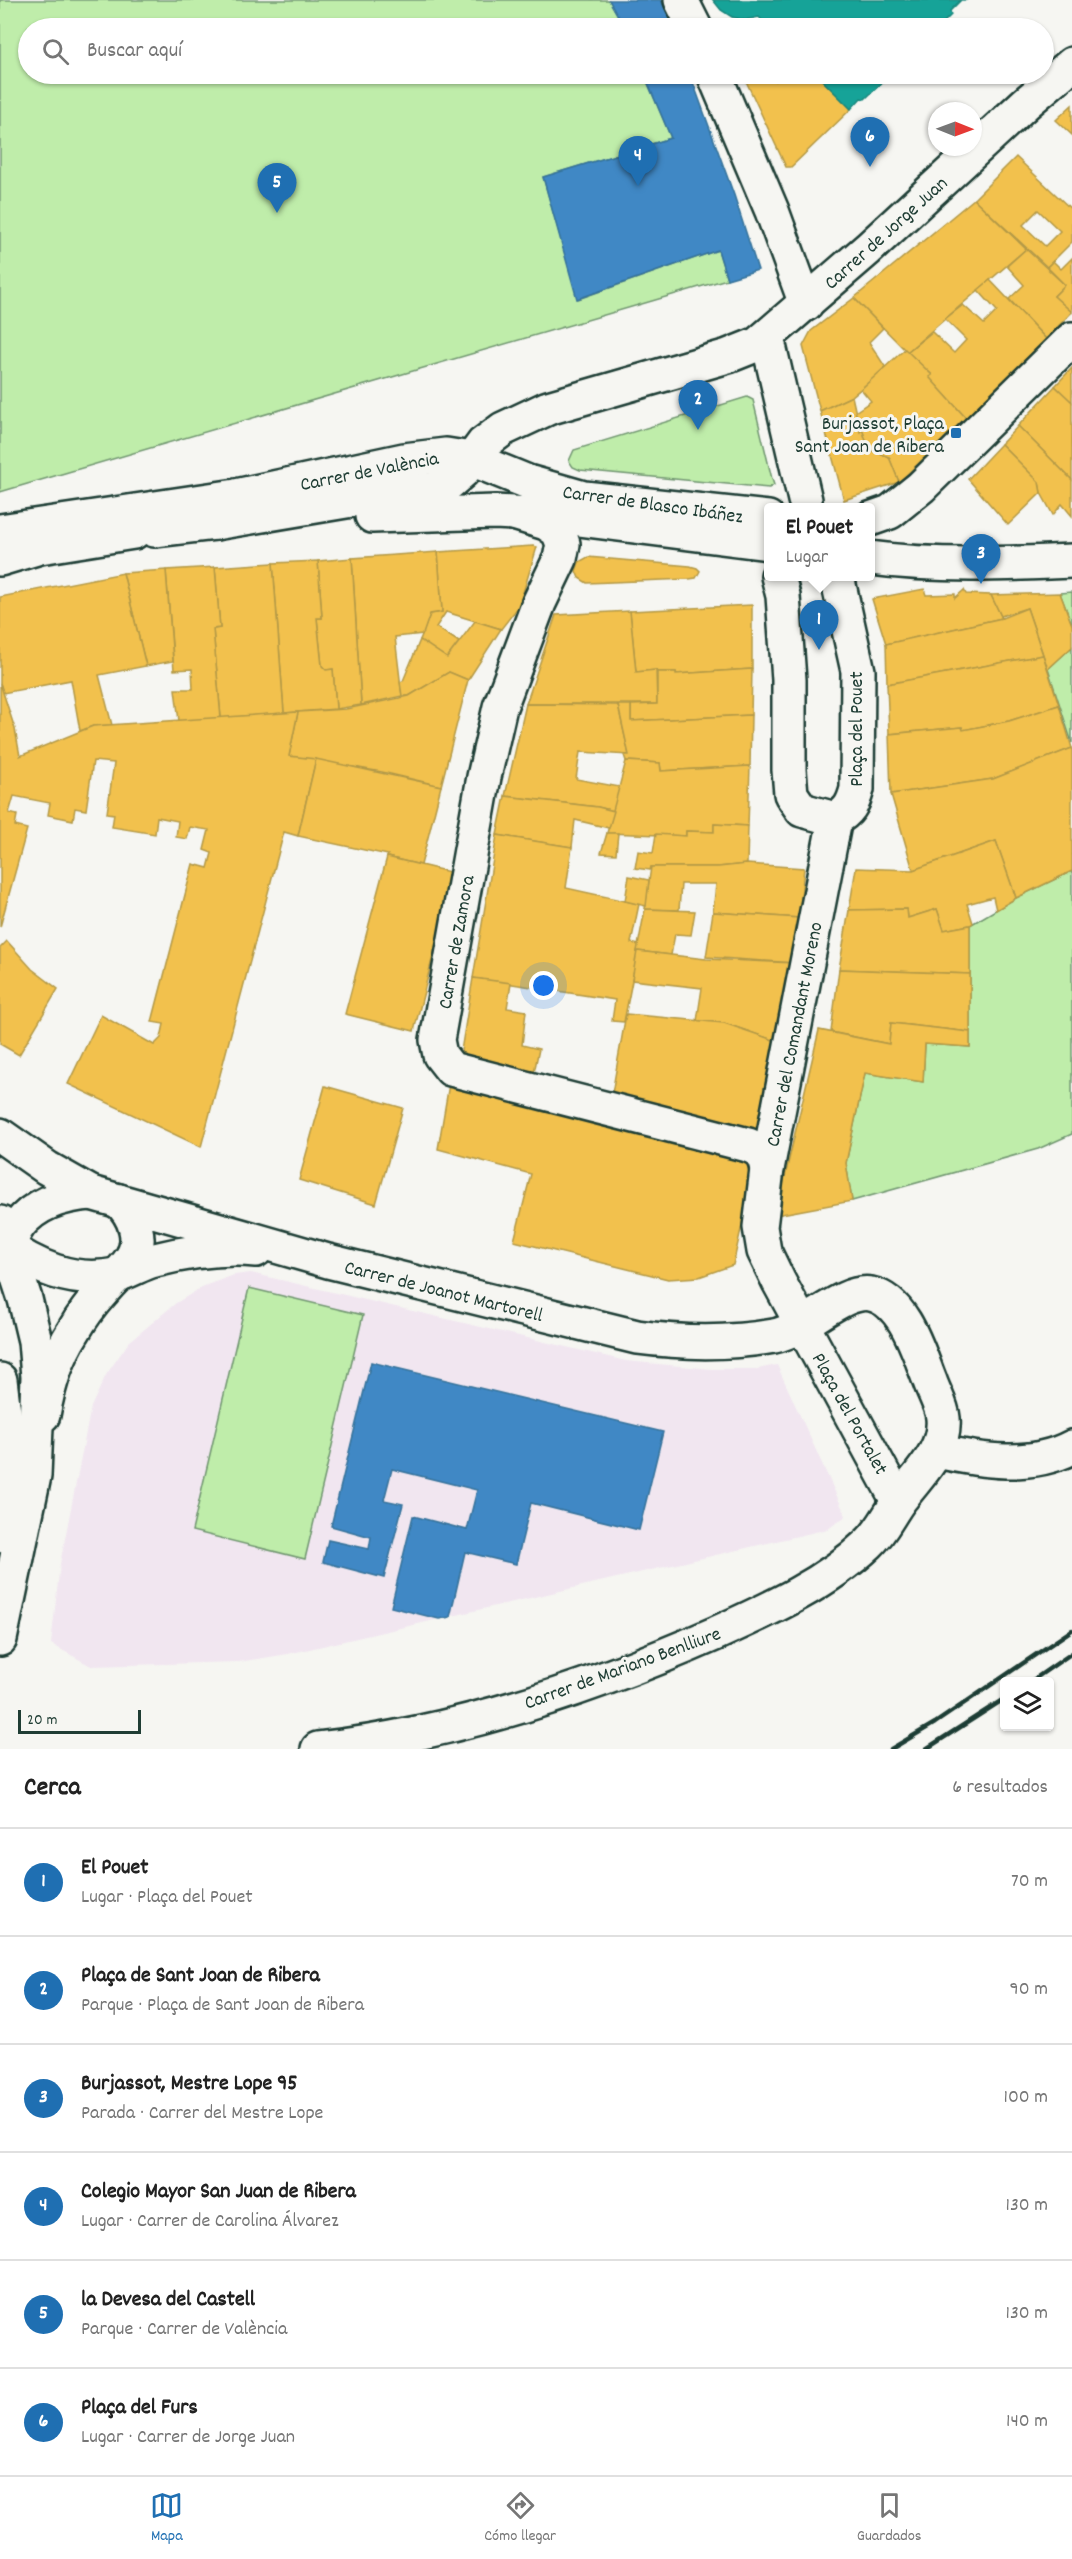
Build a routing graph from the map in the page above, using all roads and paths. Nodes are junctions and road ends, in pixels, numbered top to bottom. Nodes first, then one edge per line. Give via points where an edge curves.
1 (681, 0) edge
2 (690, 18) edge
3 (1072, 64) edge
4 (1054, 79) edge
5 (718, 84) edge
6 (1048, 84) edge
7 (806, 304) junction
8 (767, 337) junction
9 (1072, 339) edge
10 (525, 418) junction
11 (471, 459) junction
12 (528, 482) junction
13 (805, 500) dead end
14 (619, 502) junction
15 (518, 514) junction
16 (875, 517) edge
17 (572, 518) junction
18 (764, 518) edge
19 (215, 523) junction
20 (0, 531) edge
21 (754, 542) edge
22 (764, 554) edge
23 (0, 559) edge
24 (560, 559) junction
25 (875, 559) edge
26 (1072, 561) edge
27 (779, 581) edge
28 (838, 581) edge
29 (834, 819) junction
30 (0, 1135) edge
31 (767, 1168) junction
32 (105, 1197) junction
33 (2, 1244) edge
34 (764, 1251) joint
35 (311, 1257) junction
36 (118, 1274) junction
37 (803, 1325) junction
38 (0, 1380) edge
39 (1072, 1447) edge
40 (937, 1451) junction
41 (34, 1476) junction
42 (898, 1501) junction
43 (0, 1637) edge
44 (318, 1749) edge

1 - 2 street
3 - 4 street, Carrer de Jorge Juan
5 - 7 street
6 - 7 street, Carrer de Jorge Juan
7 - 8 street, Carrer de Jorge Juan
8 - 10 street, Carrer de Jorge Juan via 728,356
8 - 13 street
9 - 16 street via 921,488 890,512
10 - 11 street, Carrer de Jorge Juan via 489,439
10 - 12 street via 511,436 510,461
11 - 12 street, Carrer de Blasco Ibáñez
11 - 19 street, Carrer de València via 463,471 437,489
11 - 20 street, Carrer de València via 430,456 236,496
12 - 14 street, Carrer de Blasco Ibáñez via 584,498
14 - 17 street via 590,504
14 - 18 street, Carrer de Blasco Ibáñez
15 - 17 street, Carrer de València
15 - 19 street, Carrer de València
15 - 24 street via 558,531 563,544
17 - 21 street, Carrer de València
17 - 24 street, Carrer de Zamora
19 - 23 street, Carrer de València via 40,547
21 - 22 street
24 - 31 street, Carrer de Zamora via 542,595 500,707 437,1040 440,1055 451,1068 748,1145 759,1149
25 - 26 street via 996,564
27 - 29 street via 789,680 791,794 802,810
28 - 29 street, Plaça del Pouet via 858,671 857,777 854,801 846,813
29 - 31 street, Carrer del Comandant Moreno
30 - 32 street, Carrer de Joanot Martorell via 47,1168
31 - 34 street, Carrer del Comandant Moreno via 760,1227
32 - 33 street, Carrer de Joanot Martorell via 71,1194 54,1199 34,1212
32 - 35 street, Carrer de Joanot Martorell
32 - 36 street via 129,1210 135,1221 132,1257
33 - 36 street via 50,1272 71,1276
33 - 41 street via 25,1299 36,1341
34 - 37 street, Plaça del Portalet
35 - 36 street via 240,1249 208,1251 152,1260
35 - 37 street, Carrer de Joanot Martorell via 637,1337 718,1343 775,1335
36 - 41 street via 72,1332 58,1360 47,1393
37 - 40 street via 855,1294 873,1294 899,1313 910,1331 943,1417
37 - 42 street, Plaça del Portalet
38 - 43 street via 7,1438 6,1562
39 - 40 street via 1035,1459 996,1461
40 - 42 street, Carrer de Mariano Benlliure
41 - 43 street
42 - 44 street, Carrer de Mariano Benlliure via 871,1542 829,1576 748,1619 665,1656 512,1708 402,1737

